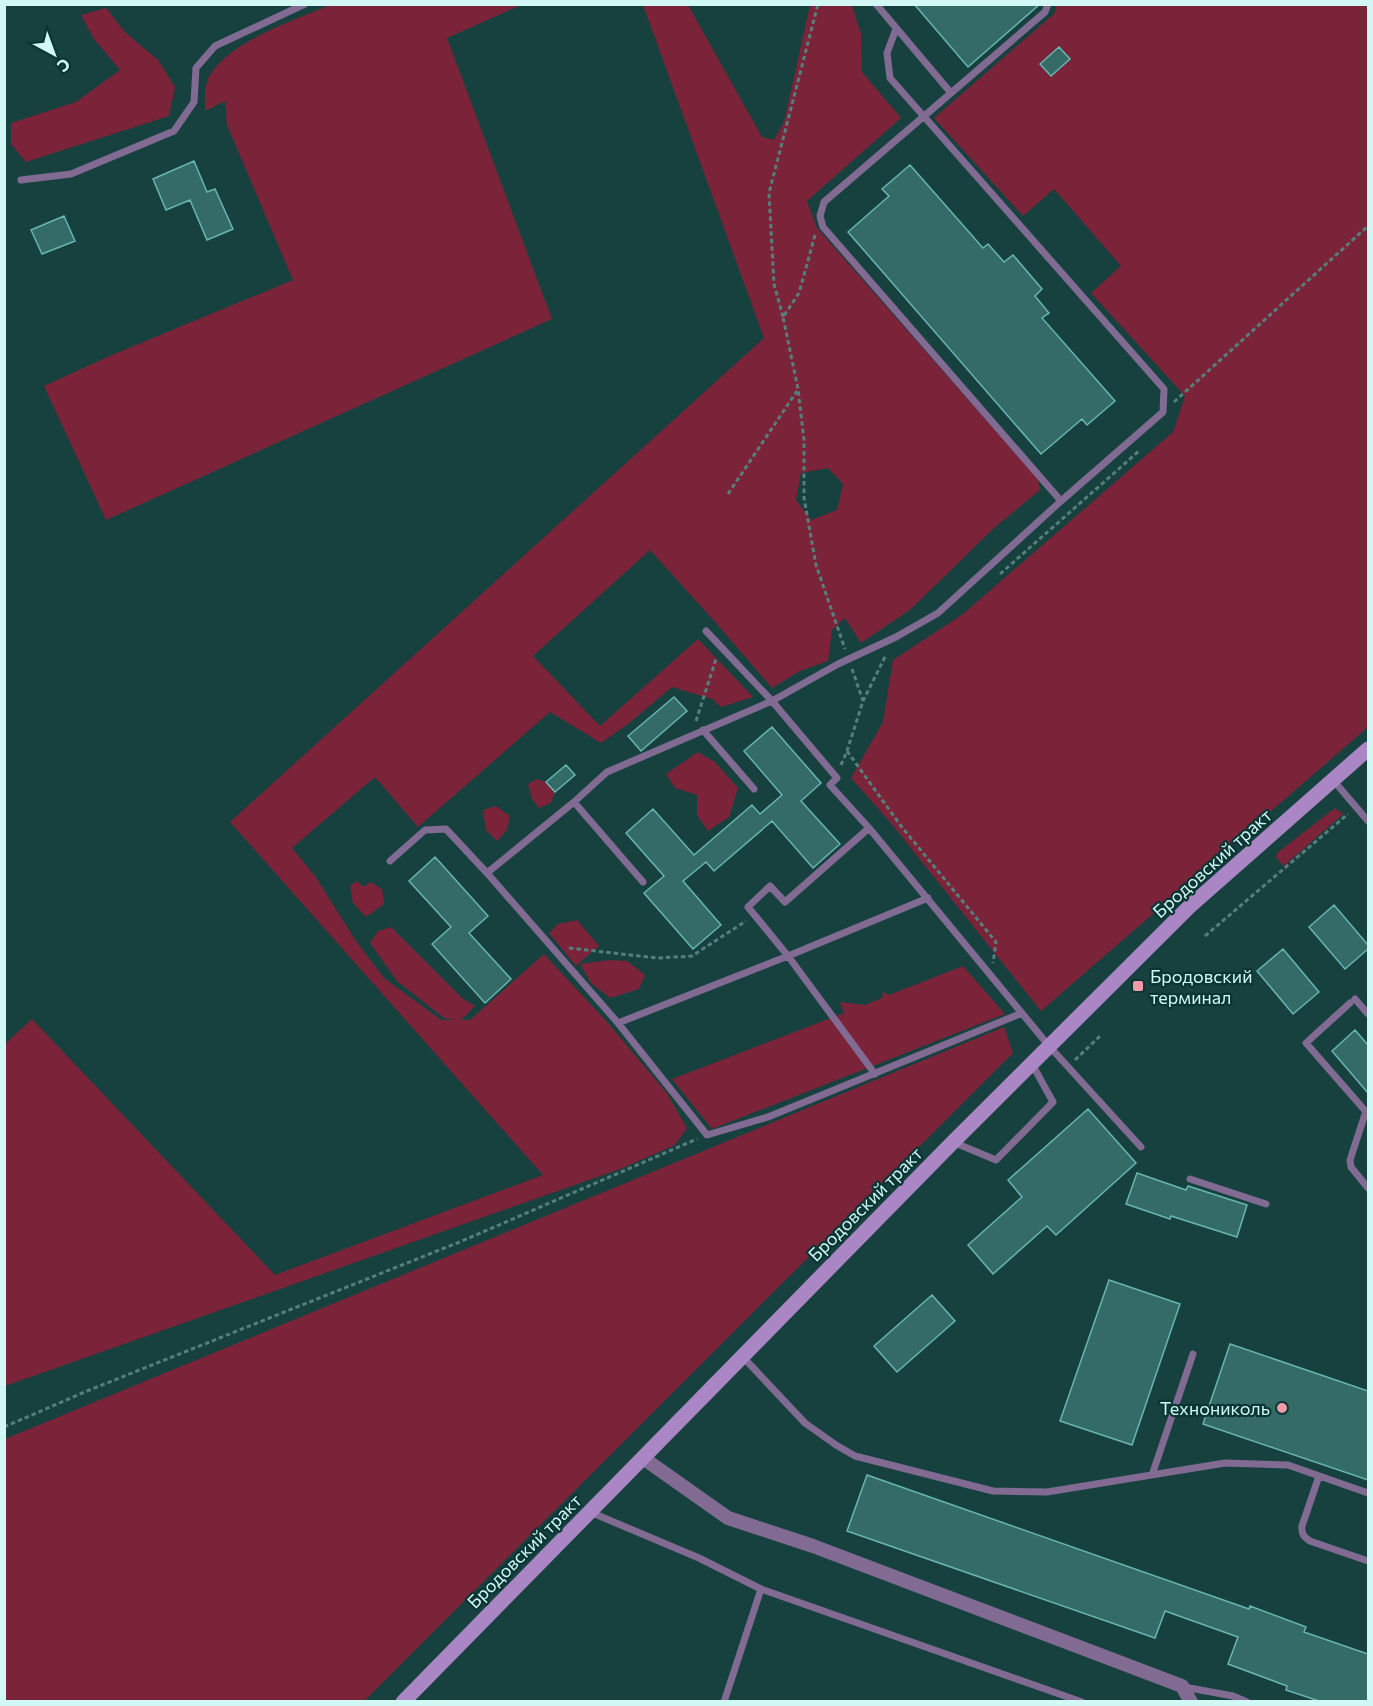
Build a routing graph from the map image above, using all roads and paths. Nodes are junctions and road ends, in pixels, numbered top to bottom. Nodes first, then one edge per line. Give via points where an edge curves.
1 (305, 4) edge
2 (818, 4) edge
3 (876, 4) edge
4 (1048, 4) edge
5 (896, 30) junction
6 (951, 93) junction
7 (924, 116) junction
8 (21, 180) dead end
9 (820, 216) junction
10 (783, 317) junction
11 (798, 389) junction
12 (728, 494) dead end
13 (1061, 501) junction
14 (706, 631) dead end
15 (896, 637) junction
16 (721, 646) junction
17 (848, 658) junction
18 (772, 700) junction
19 (864, 701) junction
20 (703, 730) junction
21 (691, 736) junction
22 (1368, 749) edge
23 (847, 751) junction
24 (837, 778) junction
25 (1333, 780) junction
26 (754, 789) dead end
27 (574, 802) junction
28 (1356, 807) junction
29 (1368, 822) edge
30 (869, 828) junction
31 (390, 861) dead end
32 (487, 873) junction
33 (643, 882) dead end
34 (927, 898) junction
35 (755, 915) junction
36 (1205, 936) dead end
37 (549, 946) junction
38 (788, 956) junction
39 (992, 976) junction
40 (1022, 1014) junction
41 (1368, 1014) edge
42 (618, 1023) junction
43 (1049, 1046) junction
44 (1032, 1064) junction
45 (875, 1074) junction
46 (1367, 1112) edge
47 (707, 1135) junction
48 (953, 1142) junction
49 (1141, 1147) dead end
50 (1190, 1179) dead end
51 (1368, 1188) edge
52 (1266, 1204) dead end
53 (1193, 1354) dead end
54 (742, 1356) junction
55 (4, 1426) edge
56 (642, 1458) junction
57 (1152, 1475) junction
58 (1319, 1476) junction
59 (1368, 1493) edge
60 (590, 1512) junction
61 (1368, 1561) edge
62 (761, 1589) junction
63 (1182, 1686) junction
64 (403, 1701) edge
65 (724, 1701) edge
66 (1082, 1701) edge
67 (1191, 1701) edge
68 (1246, 1701) edge

1 - 8 lane via 215,46 196,68 194,102 174,131 71,174
2 - 10 path via 769,194 774,285
3 - 5 lane
4 - 6 lane via 1045,12
5 - 6 lane
5 - 7 lane via 887,53 890,78
6 - 7 lane
7 - 9 lane via 824,202
7 - 13 lane via 1164,389 1163,412
9 - 10 path via 799,294
9 - 13 lane via 823,227
10 - 11 path
11 - 12 path
11 - 17 path via 804,440 804,498 816,565
13 - 15 lane via 938,613
14 - 16 lane
15 - 17 lane
15 - 19 path
16 - 18 lane
16 - 21 path
17 - 18 lane
17 - 19 path
18 - 20 lane
18 - 24 lane
19 - 23 path
20 - 21 lane
20 - 26 lane
21 - 27 lane via 607,772
22 - 25 street, Бродовский тракт
23 - 24 path
23 - 39 path via 996,942
24 - 30 lane via 830,785
25 - 28 lane
25 - 43 street, Бродовский тракт via 1189,907
27 - 32 lane
27 - 33 lane
28 - 29 lane
28 - 36 path
30 - 34 lane
30 - 35 lane via 785,902 770,886 748,907
31 - 32 lane via 425,830 446,829
32 - 37 lane
34 - 38 lane
34 - 39 lane
35 - 37 path via 692,956 657,958
35 - 38 lane
37 - 42 lane
38 - 42 lane
38 - 45 lane
39 - 40 lane
40 - 43 lane
40 - 45 lane
41 - 46 lane via 1353,1001 1306,1042
42 - 47 lane
43 - 44 street, Бродовский тракт
43 - 49 lane
44 - 48 street, Бродовский тракт
44 - 48 lane via 1053,1102 996,1160
45 - 47 lane via 768,1117
46 - 51 lane via 1350,1160
47 - 55 path via 462,1241
48 - 54 street, Бродовский тракт
50 - 52 lane
53 - 57 lane
54 - 56 street, Бродовский тракт
54 - 57 lane via 805,1423 855,1456 993,1491 1047,1492
56 - 60 street, Бродовский тракт
56 - 63 street via 728,1518 813,1546
57 - 58 lane via 1226,1463 1288,1466
58 - 59 lane
58 - 61 lane via 1302,1532 1310,1541
60 - 62 lane
60 - 64 street, Бродовский тракт
62 - 65 lane
62 - 66 lane
63 - 67 street
63 - 68 lane

